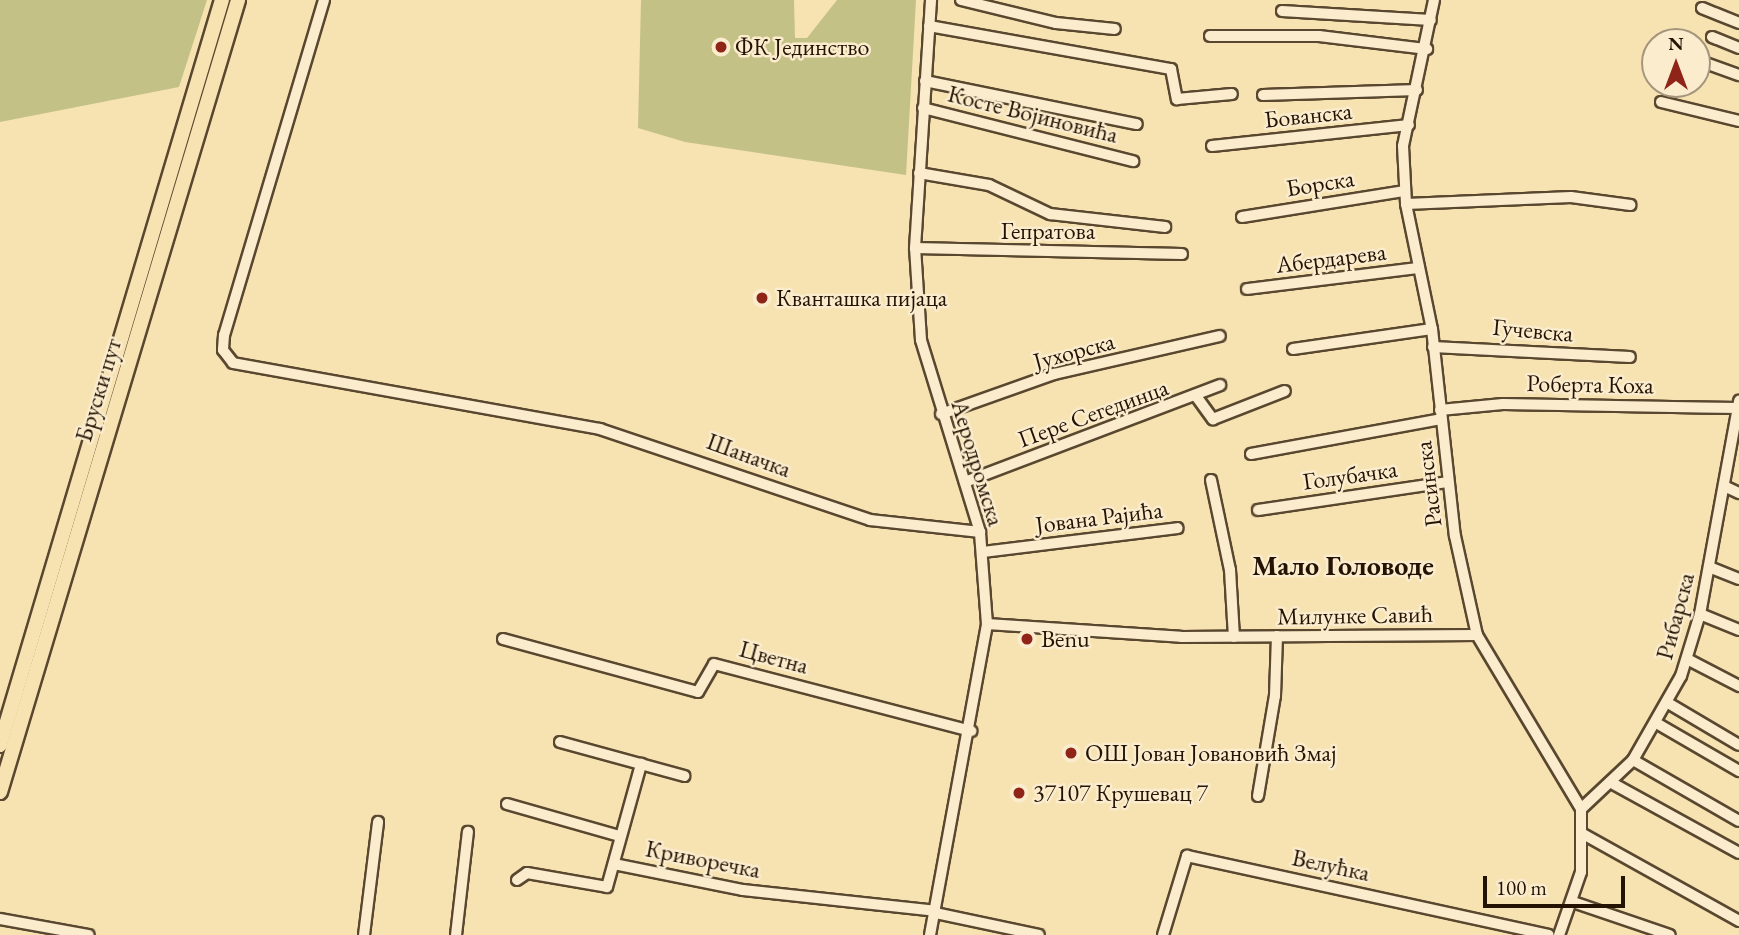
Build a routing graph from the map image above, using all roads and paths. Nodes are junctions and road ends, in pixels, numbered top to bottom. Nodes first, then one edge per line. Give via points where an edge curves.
1 (222, 0) edge
2 (238, 0) edge
3 (324, 0) edge
4 (931, 0) edge
5 (961, 0) edge
6 (1434, 0) edge
7 (1702, 8) dead end
8 (1283, 11) dead end
9 (1431, 20) junction
10 (1739, 23) edge
11 (929, 26) junction
12 (1115, 29) dead end
13 (1210, 36) dead end
14 (1712, 37) dead end
15 (1739, 47) edge
16 (1427, 49) junction
17 (1711, 65) edge
18 (1739, 75) edge
19 (925, 80) junction
20 (1417, 90) junction
21 (1232, 94) dead end
22 (1262, 95) dead end
23 (1661, 102) dead end
24 (923, 108) junction
25 (1739, 121) edge
26 (1137, 124) dead end
27 (1409, 125) junction
28 (1212, 146) dead end
29 (1133, 161) dead end
30 (919, 173) junction
31 (1405, 191) junction
32 (1406, 204) junction
33 (1630, 205) dead end
34 (1242, 217) dead end
35 (1166, 227) dead end
36 (915, 248) junction
37 (1182, 254) dead end
38 (1419, 268) junction
39 (1247, 289) dead end
40 (1432, 329) junction
41 (1220, 336) dead end
42 (1433, 347) junction
43 (1293, 349) dead end
44 (1630, 357) dead end
45 (1220, 386) dead end
46 (1286, 391) dead end
47 (1196, 396) junction
48 (1738, 406) edge
49 (941, 414) junction
50 (1441, 414) junction
51 (1251, 454) dead end
52 (1211, 480) dead end
53 (965, 482) junction
54 (1447, 482) junction
55 (1724, 486) junction
56 (1739, 493) edge
57 (1258, 510) dead end
58 (1178, 528) dead end
59 (979, 532) junction
60 (983, 552) junction
61 (1709, 567) junction
62 (1739, 579) edge
63 (1700, 614) junction
64 (987, 624) junction
65 (1739, 630) edge
66 (1477, 635) junction
67 (1277, 636) junction
68 (1234, 638) junction
69 (503, 639) dead end
70 (1687, 659) junction
71 (1739, 686) edge
72 (1668, 703) junction
73 (1658, 724) junction
74 (971, 731) junction
75 (560, 742) dead end
76 (0, 745) edge
77 (1739, 745) edge
78 (1633, 760) junction
79 (641, 764) junction
80 (1739, 771) edge
81 (684, 775) dead end
82 (1610, 782) junction
83 (0, 792) edge
84 (1258, 796) dead end
85 (508, 804) dead end
86 (1581, 809) junction
87 (1739, 821) edge
88 (378, 822) dead end
89 (468, 831) dead end
90 (1583, 834) junction
91 (619, 836) junction
92 (1739, 852) edge
93 (614, 864) junction
94 (517, 880) dead end
95 (1573, 902) junction
96 (933, 912) junction
97 (0, 919) edge
98 (1739, 921) edge
99 (89, 935) edge
100 (364, 935) edge
101 (456, 935) edge
102 (930, 935) edge
103 (1039, 935) edge
104 (1163, 935) edge
105 (1548, 935) edge
106 (1559, 935) edge
107 (1670, 935) edge

1 - 76 main road, Бруски пут
2 - 83 main road, Бруски пут
3 - 59 street, Шаначка via 223,350 242,366 635,438 870,520
4 - 11 street, Аеродромска
5 - 12 street via 1056,23
6 - 9 street, Расинска
7 - 10 street
8 - 9 street
9 - 16 street, Расинска
11 - 19 street, Аеродромска
11 - 21 street via 1171,69 1177,99
13 - 16 street via 1319,36
14 - 15 street
16 - 20 street, Расинска
17 - 18 street
19 - 24 street, Аеродромска
19 - 26 street
20 - 22 street
20 - 27 street, Расинска
23 - 25 street
24 - 29 street, Косте Војиновића
24 - 30 street, Аеродромска
27 - 28 street, Бованска
27 - 31 street, Расинска
30 - 35 street via 989,185 1050,214
30 - 36 street, Аеродромска
31 - 32 street, Расинска
31 - 34 street, Борска
32 - 33 street via 1571,197
32 - 38 street, Расинска
36 - 37 street, Гепратова
36 - 49 street, Аеродромска via 921,340
38 - 39 street, Абердарева
38 - 40 street, Расинска
40 - 42 street, Расинска
40 - 43 street
41 - 49 street, Јухорска via 1054,374
42 - 44 street, Гучевска
42 - 50 street, Расинска
45 - 47 street, Пере Сегединца
46 - 47 street, Пере Сегединца via 1213,419
47 - 53 street, Пере Сегединца
48 - 50 street, Роберта Коха via 1503,404
48 - 55 street, Рибарска
49 - 53 street, Аеродромска
50 - 51 street, Роберта Коха
50 - 54 street, Расинска
52 - 68 street via 1230,570
53 - 59 street, Аеродромска
54 - 57 street, Голубачка
54 - 66 street, Расинска
55 - 56 street
55 - 61 street, Рибарска
58 - 60 street, Јована Рајића
59 - 60 street, Аеродромска
60 - 64 street, Аеродромска
61 - 62 street
61 - 63 street, Рибарска
63 - 65 street
63 - 70 street, Рибарска
64 - 68 street, Милунке Савић
64 - 74 street, Аеродромска
66 - 67 street, Милунке Савић
66 - 86 street, Расинска
67 - 68 street, Милунке Савић
67 - 84 street via 1275,696
69 - 74 street, Цветна via 698,692 714,664
70 - 71 street
70 - 72 street, Рибарска
72 - 73 street, Рибарска
72 - 77 street
73 - 78 street, Рибарска
73 - 80 street
74 - 96 street, Аеродромска
75 - 79 street
78 - 82 street, Рибарска
78 - 87 street
79 - 81 street
79 - 91 street
82 - 86 street, Рибарска
82 - 92 street
85 - 91 street, Криворечка
86 - 90 street, Расинска
88 - 100 street
89 - 101 street
90 - 95 street, Расинска
90 - 98 street
91 - 93 street, Криворечка
93 - 94 street via 602,890 527,873
93 - 96 street, Криворечка via 743,891
95 - 106 street, Расинска
95 - 107 street
96 - 102 street, Аеродромска
96 - 103 street, Криворечка
97 - 99 street
104 - 105 street, Велућка via 1187,856

